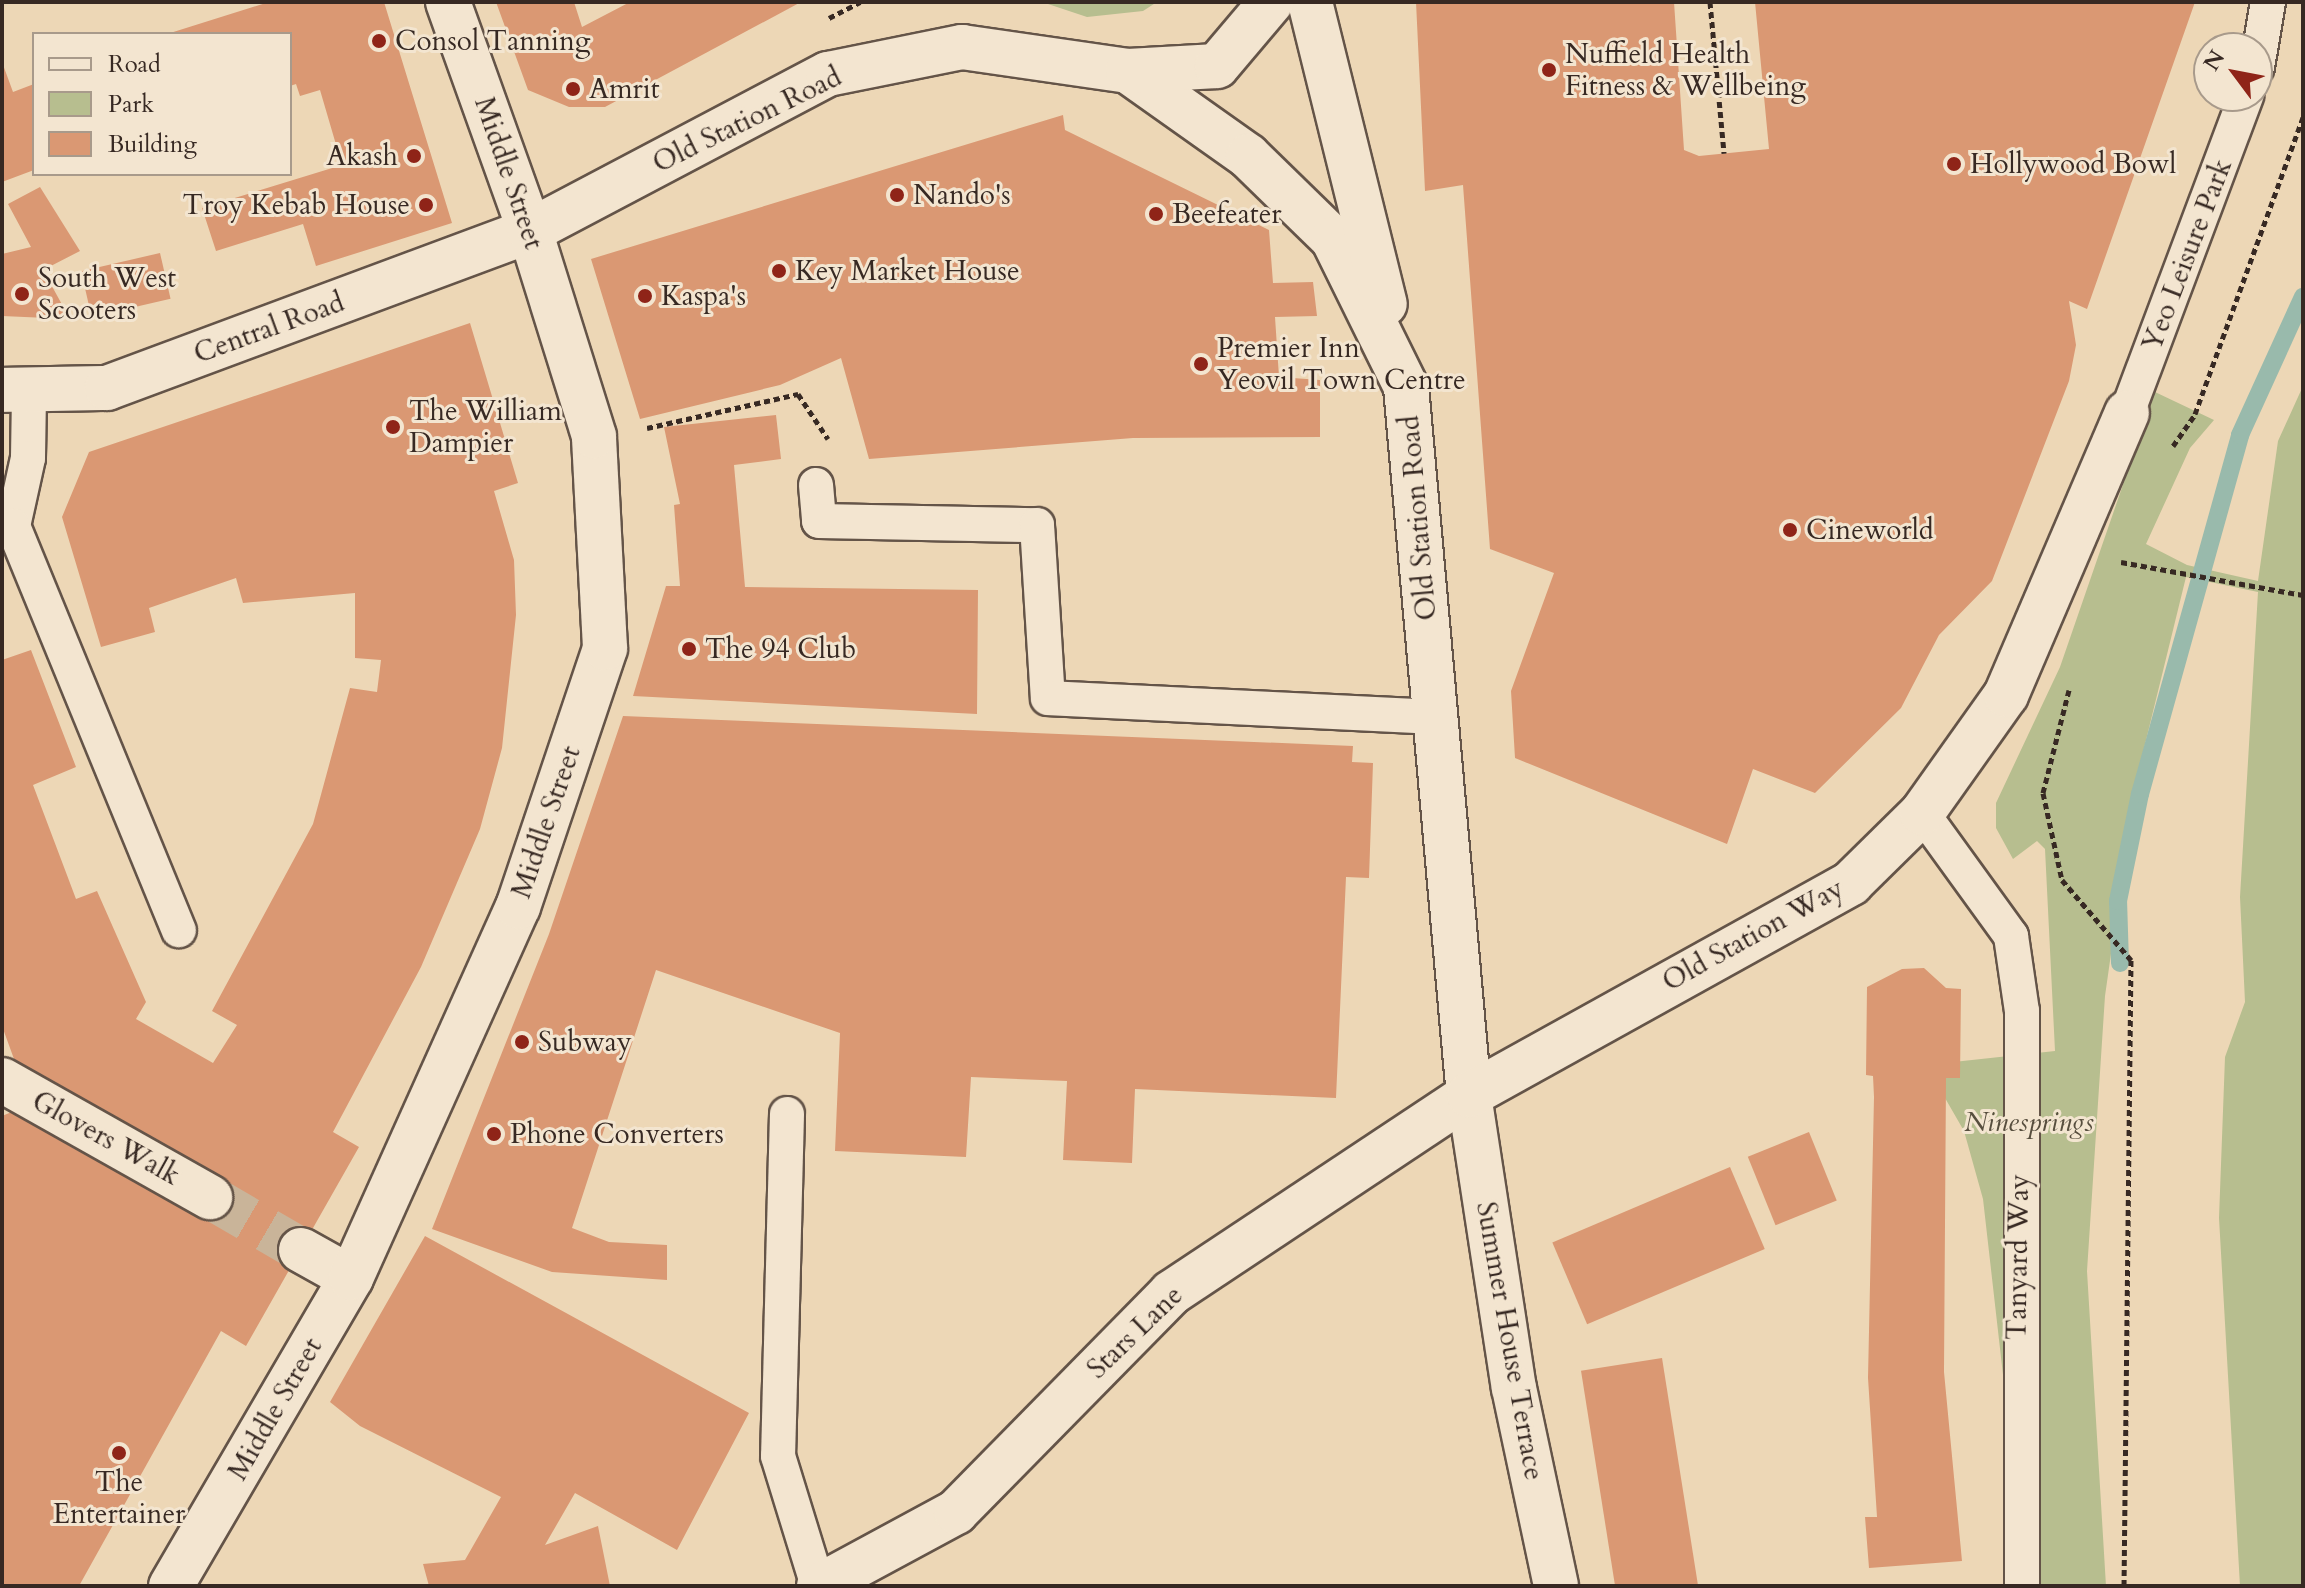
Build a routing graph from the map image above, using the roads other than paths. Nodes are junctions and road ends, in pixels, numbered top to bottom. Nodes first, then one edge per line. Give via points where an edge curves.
1 (448, 2) edge
2 (1271, 2) edge
3 (1310, 2) edge
4 (2268, 2) edge
5 (2263, 32) edge
6 (1128, 71) junction
7 (2240, 112) edge
8 (530, 231) junction
9 (1406, 387) junction
10 (16, 392) edge
11 (2127, 413) joint
12 (816, 485) dead end
13 (8, 531) edge
14 (1435, 717) junction
15 (1922, 813) junction
16 (179, 930) dead end
17 (2, 1080) edge
18 (1469, 1095) junction
19 (787, 1114) dead end
20 (210, 1197) tunnel mouth
21 (301, 1250) tunnel mouth
22 (351, 1278) junction
23 (171, 1586) edge
24 (818, 1586) edge
25 (1556, 1586) edge
26 (2022, 1586) edge

1 - 8 street, Middle Street
2 - 6 street via 1217,66
3 - 9 street
4 - 5 lane
6 - 8 street, Old Station Road via 962,47 828,74
6 - 9 street, Old Station Road via 1248,156 1333,239
7 - 11 lane, Yeo Leisure Park
8 - 10 street, Central Road via 107,388
8 - 22 street, Middle Street via 594,436 605,648 518,907
9 - 14 street, Old Station Road
10 - 13 lane via 28,458
11 - 15 street, Old Station Way via 2006,695
12 - 14 lane via 819,521 1037,525 1048,698
13 - 16 lane
14 - 18 street, Old Station Road
15 - 18 street, Old Station Way via 1851,883
15 - 26 lane, Tanyard Way via 2011,936 2022,1011
17 - 20 street, Glovers Walk
18 - 24 street, Stars Lane via 1171,1293 956,1512
18 - 25 street, Summer House Terrace via 1514,1388
19 - 24 lane via 778,1456
21 - 22 street
22 - 23 street, Middle Street

